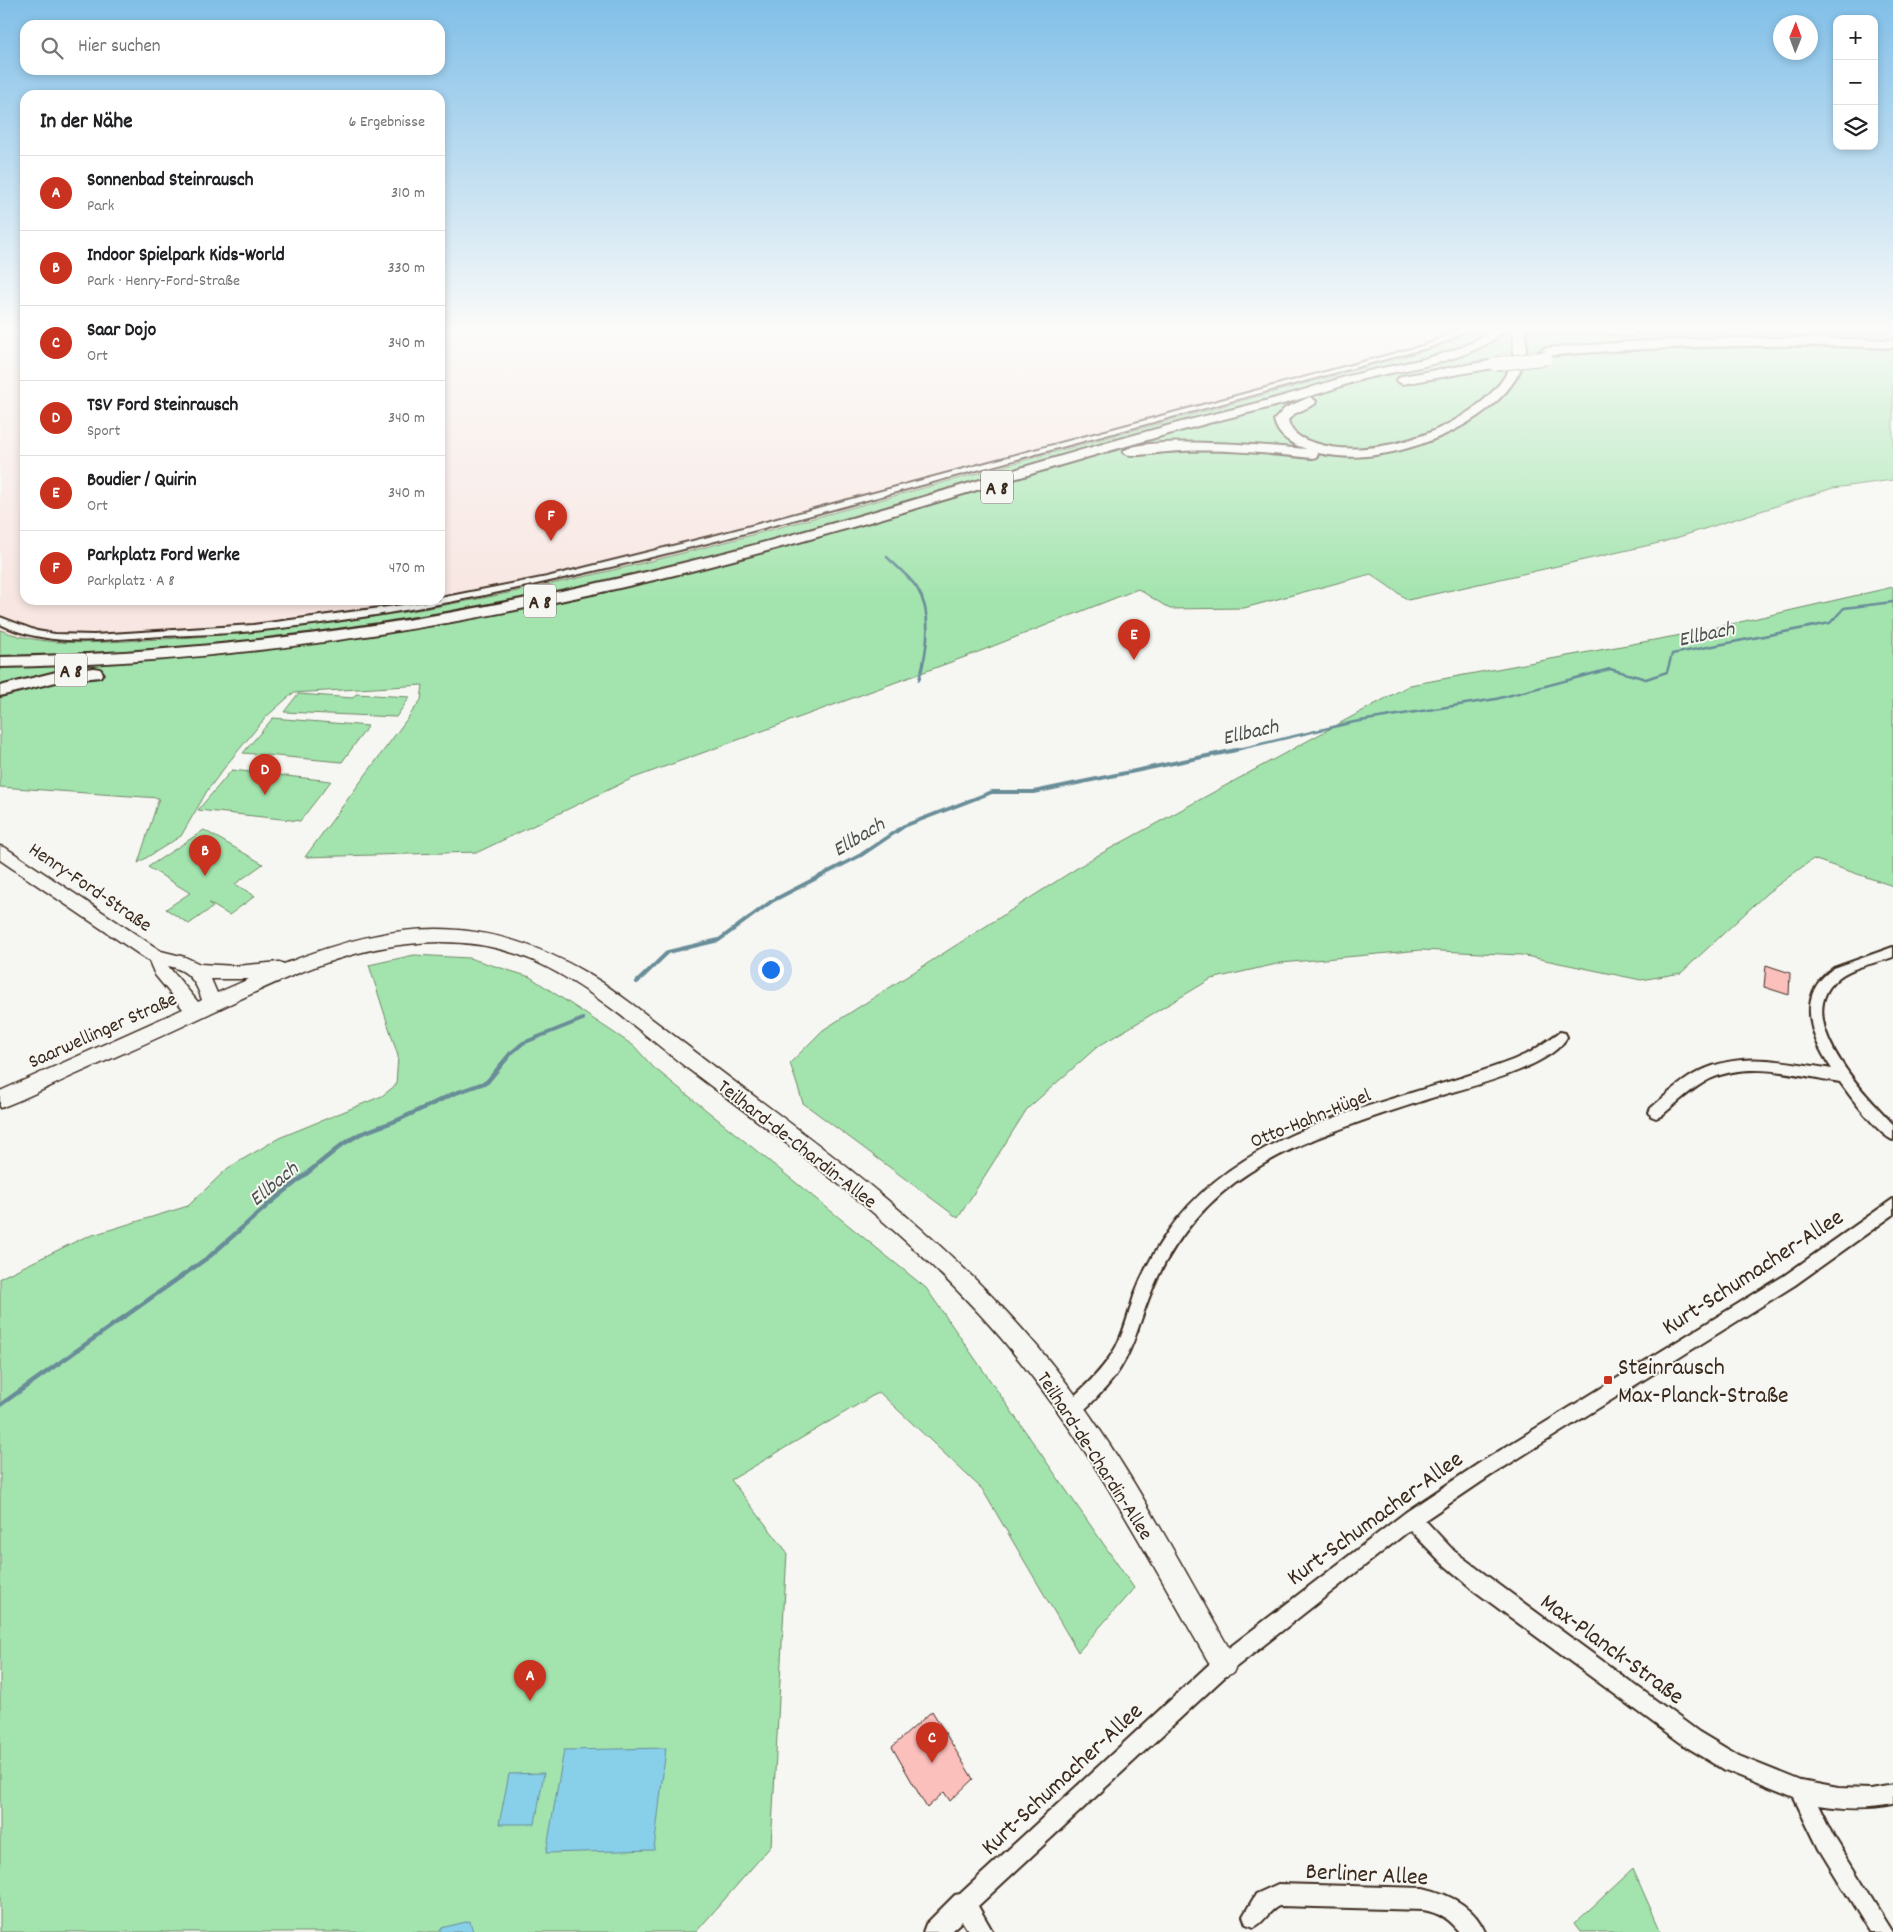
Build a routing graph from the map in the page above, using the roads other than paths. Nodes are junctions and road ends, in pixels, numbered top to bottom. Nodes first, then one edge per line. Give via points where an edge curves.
1 (1161, 418) edge
2 (1213, 418) edge
3 (1238, 418) edge
4 (1282, 418) edge
5 (1464, 418) edge
6 (1472, 418) edge
7 (1090, 460) junction
8 (445, 599) edge
9 (409, 605) edge
10 (0, 620) edge
11 (0, 662) edge
12 (141, 667) junction
13 (0, 672) edge
14 (0, 692) edge
15 (0, 852) edge
16 (1893, 952) edge
17 (157, 957) junction
18 (296, 967) junction
19 (197, 971) junction
20 (204, 1008) junction
21 (1560, 1038) dead end
22 (1846, 1077) junction
23 (0, 1100) edge
24 (1656, 1112) dead end
25 (1893, 1134) edge
26 (1893, 1206) edge
27 (1072, 1409) junction
28 (1412, 1518) junction
29 (1224, 1664) junction
30 (1801, 1791) junction
31 (1893, 1795) edge
32 (964, 1903) junction
33 (1254, 1916) dead end
34 (934, 1932) edge
35 (982, 1932) edge
36 (1474, 1932) edge
37 (1882, 1932) edge

1 - 8 street via 619,563
2 - 11 highway, A 8 / A 8 via 834,528 523,605 356,634 216,651 70,661
3 - 7 highway, A 8 / A 8
4 - 5 highway via 1285,432 1301,443 1326,450 1356,452 1413,443
6 - 7 highway via 1418,446 1378,454 1350,456 1234,446 1195,446 1159,448
7 - 12 highway, A 8 / A 8 via 778,552 640,588 526,613 422,633 281,654
9 - 10 street via 228,630 64,637 14,628
12 - 13 highway, A 8 / A 8
12 - 14 highway via 56,677
15 - 17 street, Henry-Ford-Straße
16 - 22 street via 1840,970 1826,982 1815,1002 1819,1033
17 - 19 street, Henry-Ford-Straße via 177,960
17 - 20 street, Henry-Ford-Straße via 161,970
18 - 19 street via 237,973
18 - 20 street, Teilhard-de-Chardin-Allee
18 - 27 street, Teilhard-de-Chardin-Allee via 365,944 445,935 514,946 562,968 628,1011 769,1118 920,1240 1028,1352
19 - 20 street via 205,980
20 - 23 street, Saarwellinger Straße
21 - 27 street, Otto-Hahn-Hügel via 1551,1048 1515,1065 1328,1128 1242,1169 1209,1196 1183,1224 1156,1265 1117,1361 1104,1380
22 - 24 street via 1761,1064 1722,1067 1703,1075
22 - 25 street
26 - 28 street, Kurt-Schumacher-Allee via 1720,1326 1484,1470
27 - 29 street, Teilhard-de-Chardin-Allee via 1144,1524
28 - 29 street, Kurt-Schumacher-Allee
28 - 30 street, Max-Planck-Straße via 1448,1557 1692,1739 1732,1763
29 - 32 street, Kurt-Schumacher-Allee
30 - 31 street, Max-Planck-Straße via 1838,1798 1871,1799
30 - 37 street via 1826,1842
32 - 34 street, Kurt-Schumacher-Allee
32 - 35 street
33 - 36 street, Berliner Allee via 1264,1902 1278,1895 1404,1898 1442,1903 1456,1912

